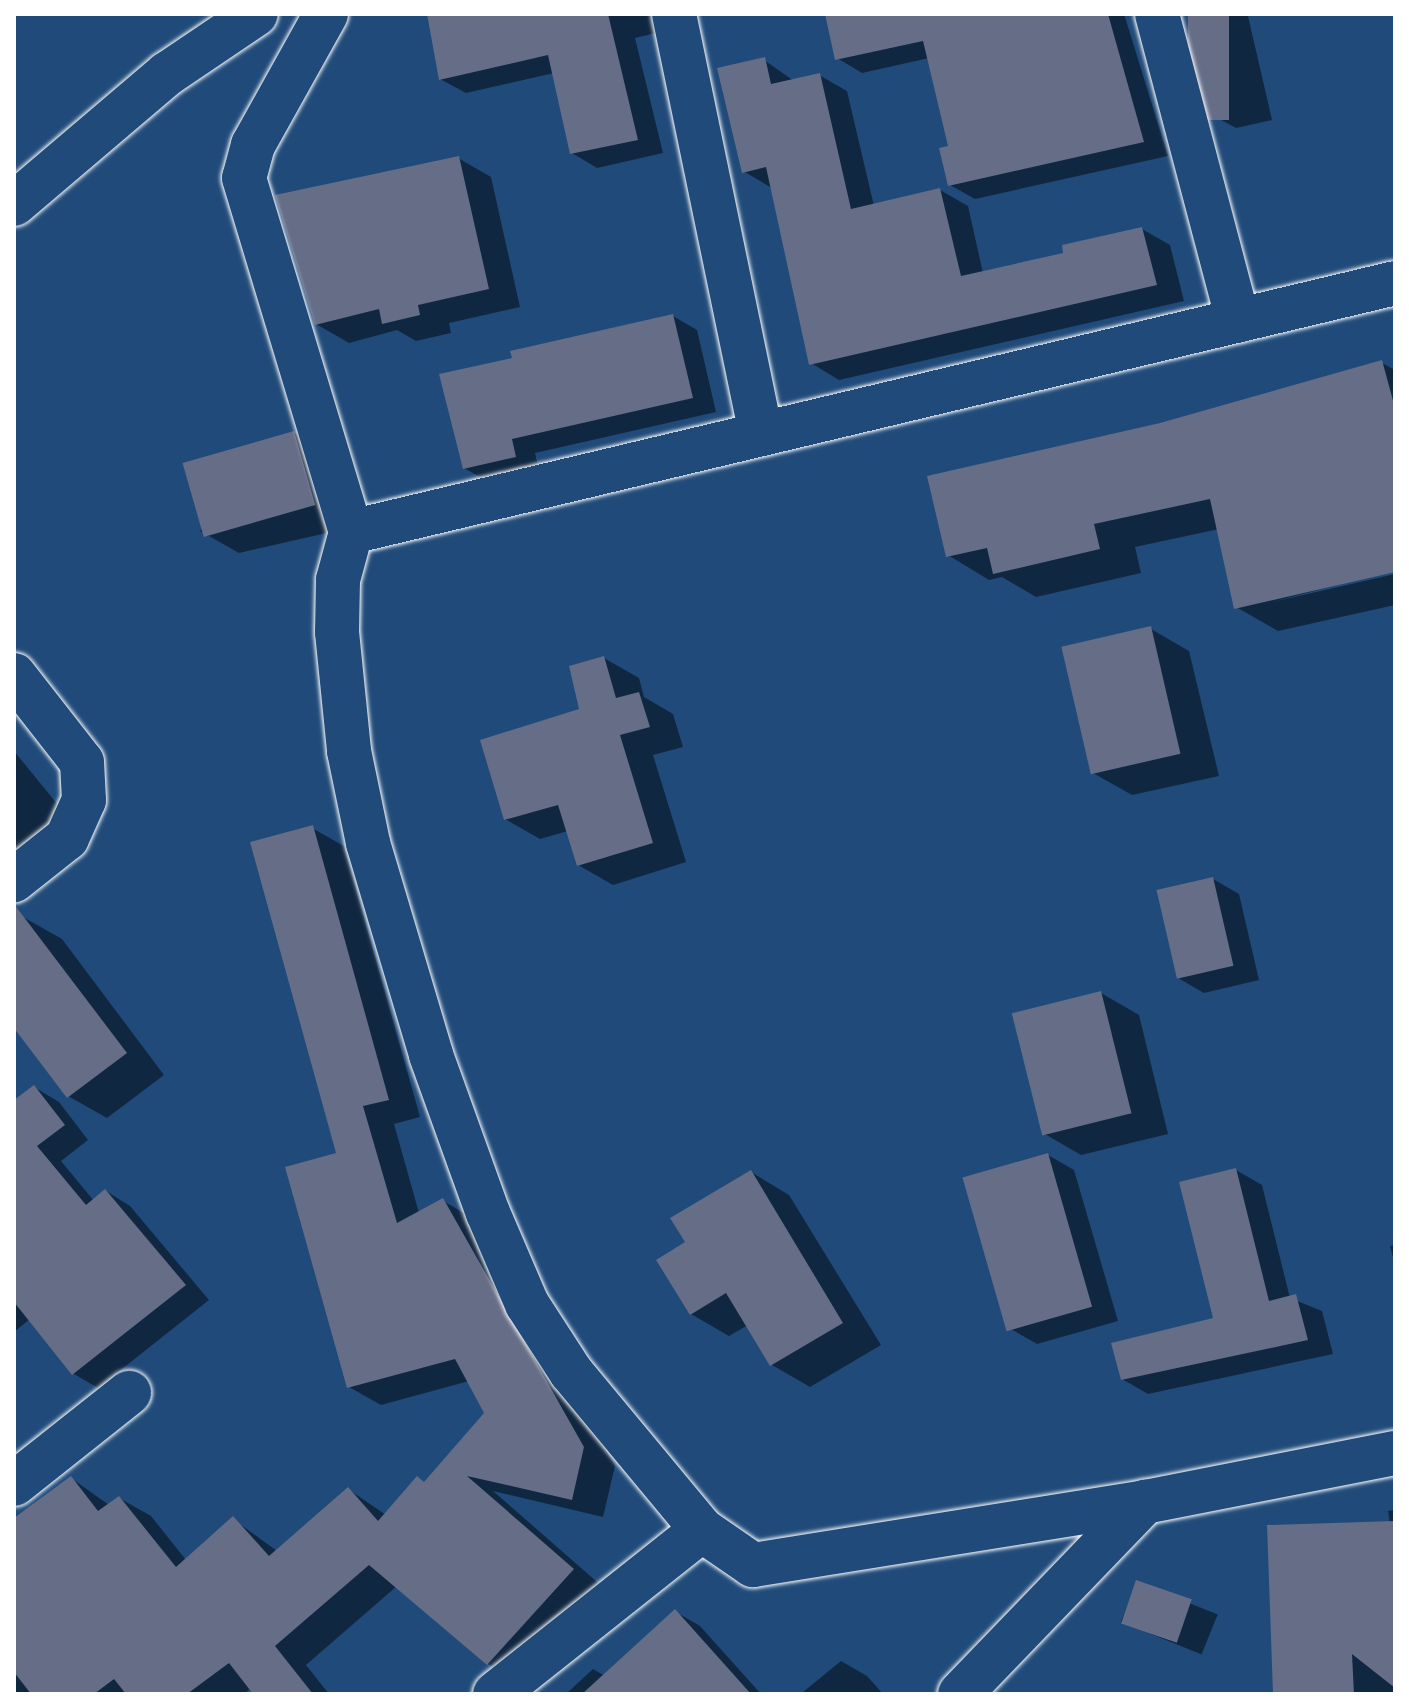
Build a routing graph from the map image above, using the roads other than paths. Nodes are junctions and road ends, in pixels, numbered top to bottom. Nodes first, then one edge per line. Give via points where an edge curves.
1 (256, 14) edge
2 (326, 14) edge
3 (674, 14) edge
4 (1157, 14) edge
5 (14, 204) edge
6 (1395, 283) edge
7 (1238, 320) junction
8 (761, 434) junction
9 (351, 532) junction
10 (14, 675) edge
11 (14, 880) edge
12 (129, 1393) dead end
13 (1395, 1453) edge
14 (14, 1484) edge
15 (1145, 1502) junction
16 (702, 1530) junction
17 (495, 1694) edge
18 (960, 1694) edge

1 - 5 street via 156,83
2 - 9 street via 253,145 244,178
3 - 8 street
4 - 7 street
6 - 7 street
7 - 8 street
8 - 9 street
9 - 16 street via 338,580 337,632 349,751 368,843 431,1055 527,1304 608,1420
10 - 11 street via 82,762 84,800 67,838
12 - 14 street
13 - 15 street
15 - 16 street via 753,1565
15 - 18 street
16 - 17 street

